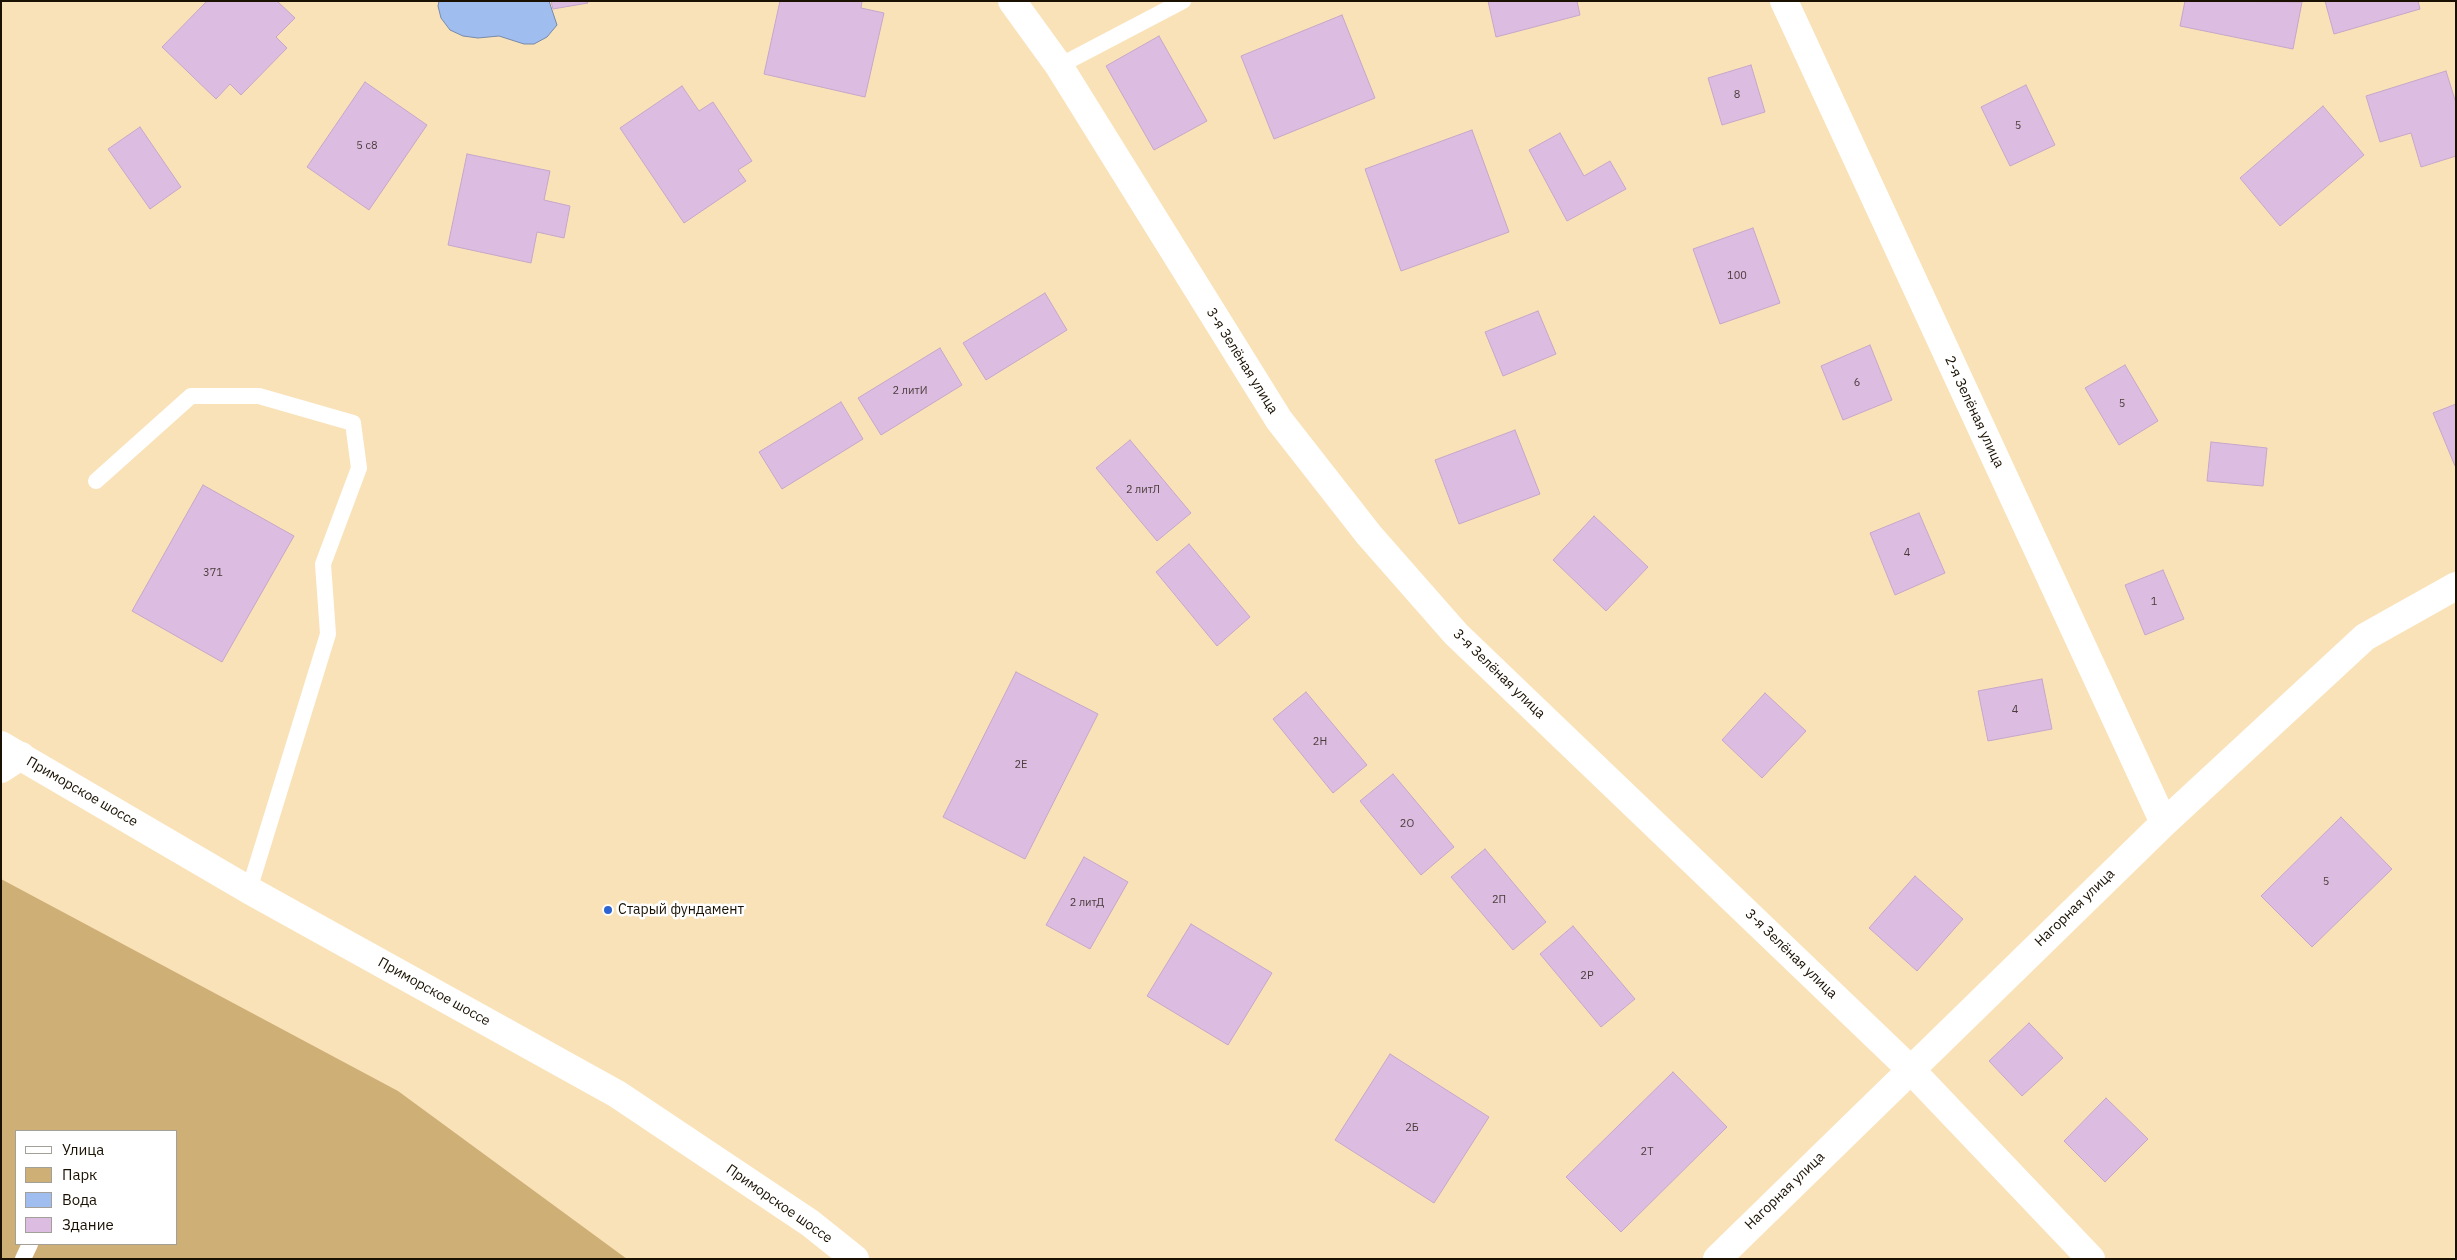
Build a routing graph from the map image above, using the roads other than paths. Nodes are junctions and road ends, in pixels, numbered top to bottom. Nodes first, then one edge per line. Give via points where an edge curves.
1 (1012, 1) edge
2 (1183, 1) edge
3 (1784, 1) edge
4 (1059, 66) junction
5 (96, 481) dead end
6 (2456, 586) edge
7 (8, 757) edge
8 (2164, 822) junction
9 (249, 890) junction
10 (1910, 1069) junction
11 (30, 1245) edge
12 (23, 1259) edge
13 (855, 1259) edge
14 (1717, 1259) edge
15 (2091, 1259) edge

1 - 4 street, 3-я Зелёная улица
2 - 4 lane
3 - 8 street, 2-я Зелёная улица
4 - 10 street, 3-я Зелёная улица via 1279,420 1369,535 1456,634
5 - 9 lane via 192,396 259,396 353,423 359,468 323,564 328,634
6 - 8 street, Нагорная улица via 2365,637
7 - 9 street, Приморское шоссе
8 - 10 street, Нагорная улица
9 - 13 street, Приморское шоссе via 617,1094 810,1223
10 - 14 street, Нагорная улица
10 - 15 street, 3-я Зелёная улица
11 - 12 lane

